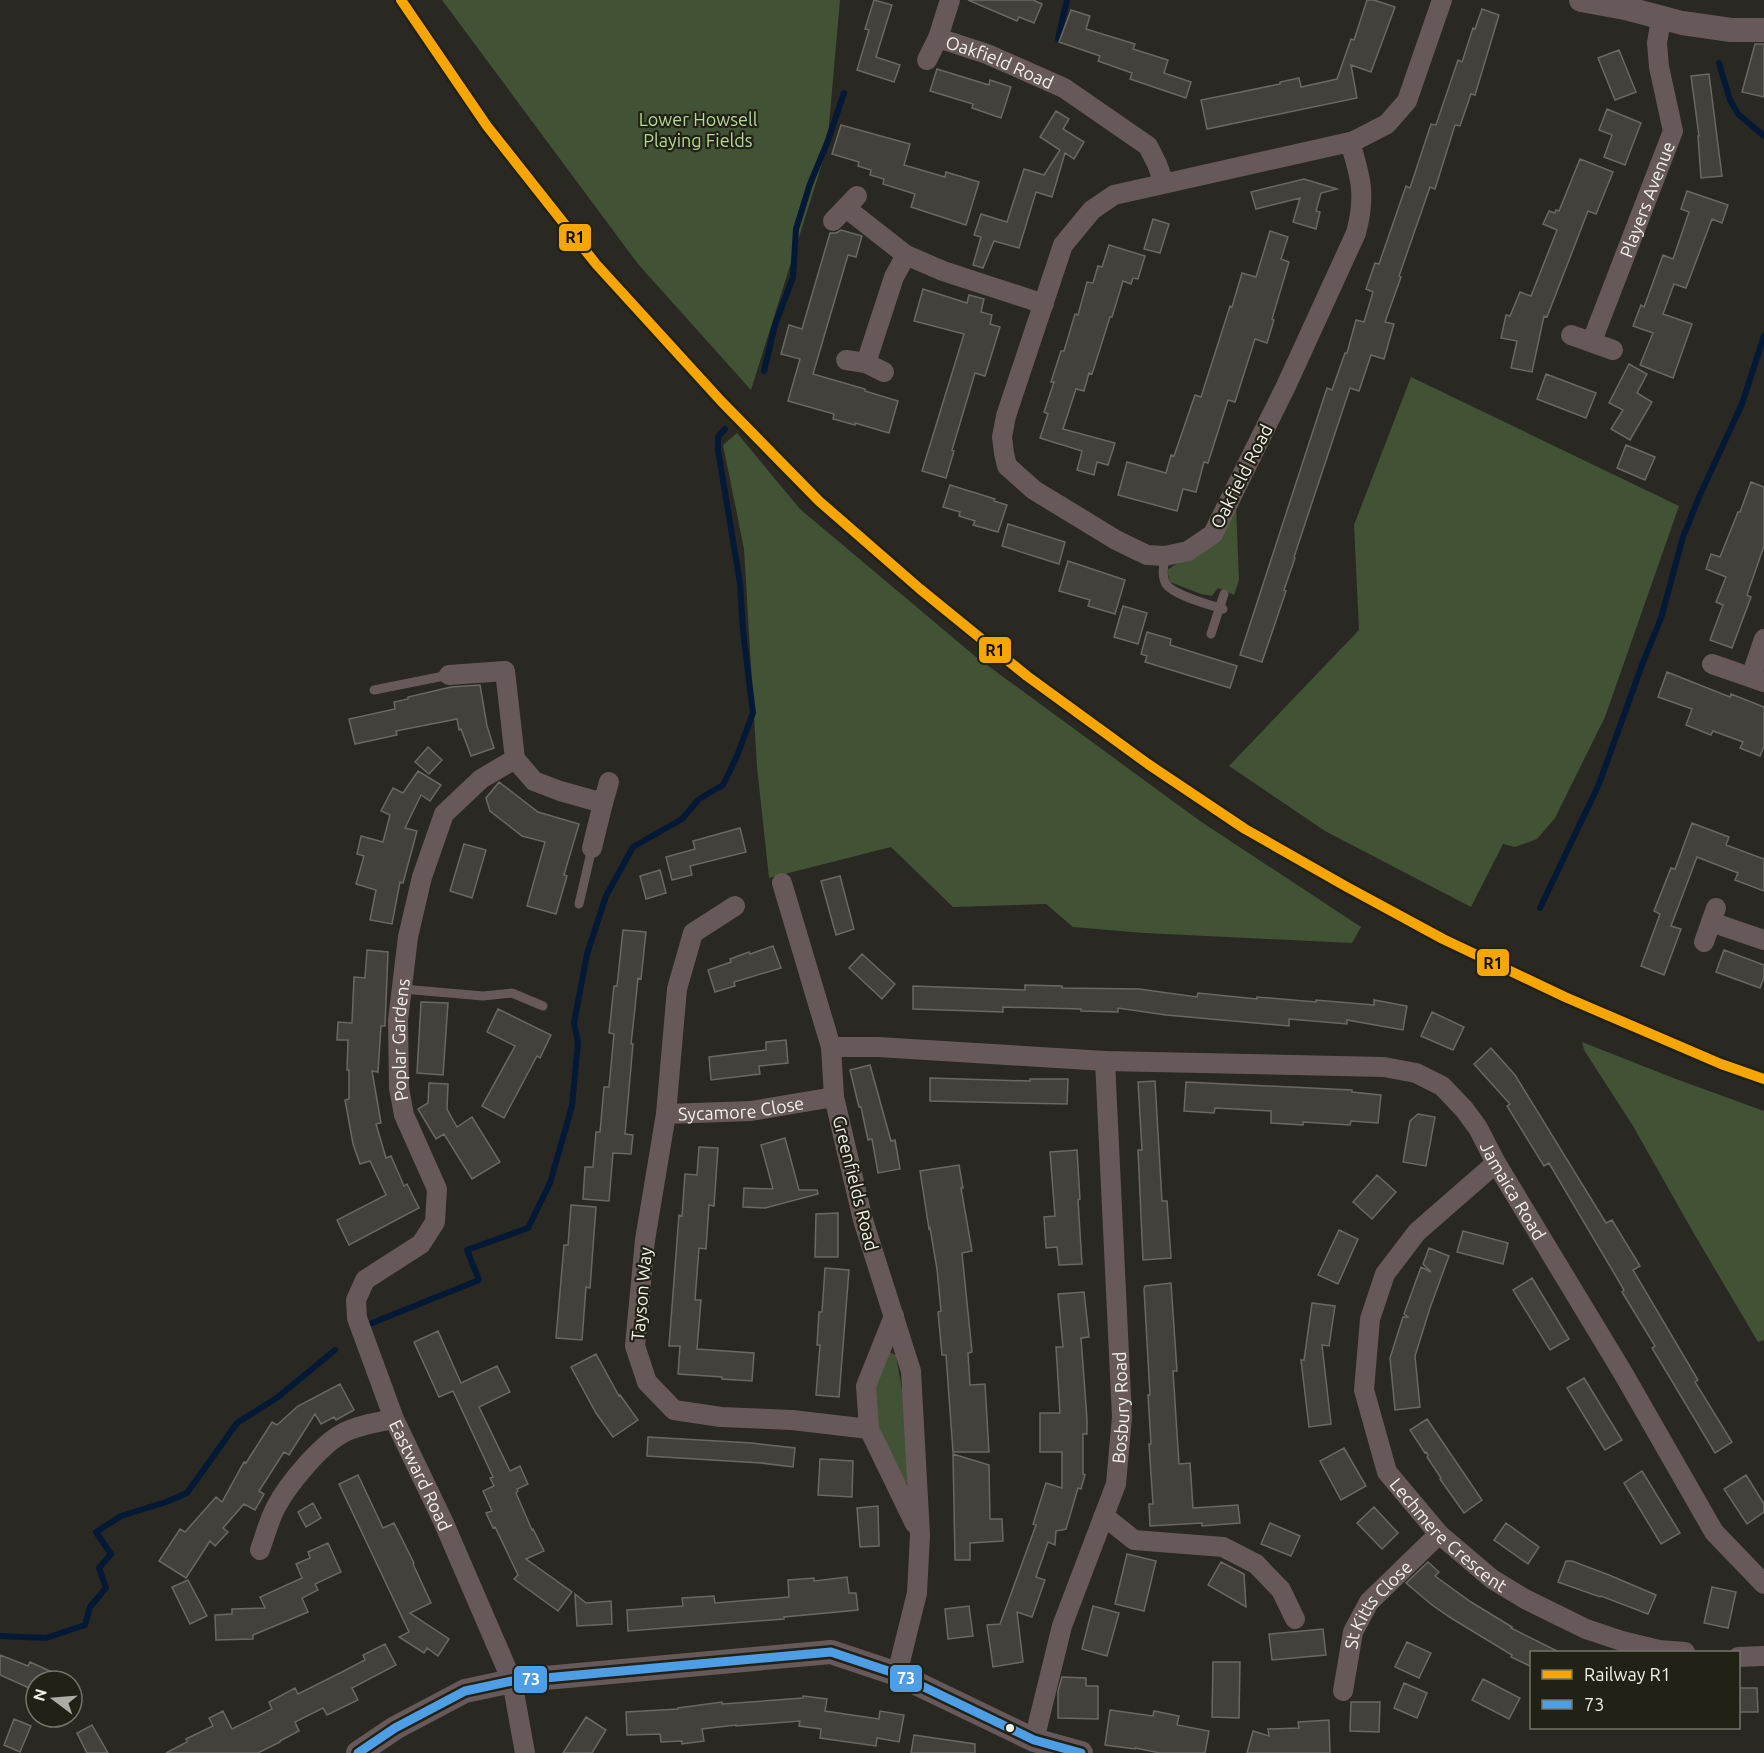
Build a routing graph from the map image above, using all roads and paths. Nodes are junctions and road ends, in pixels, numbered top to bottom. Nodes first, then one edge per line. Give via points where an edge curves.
1 (950, 0) edge
2 (1442, 0) edge
3 (1581, 0) edge
4 (1625, 4) edge
5 (1661, 19) junction
6 (1764, 30) edge
7 (938, 38) junction
8 (927, 60) dead end
9 (1350, 142) junction
10 (1164, 183) junction
11 (845, 208) dead end
12 (906, 255) junction
13 (1044, 304) junction
14 (1571, 334) dead end
15 (1592, 341) junction
16 (1613, 350) dead end
17 (884, 372) dead end
18 (1165, 556) junction
19 (1224, 594) dead end
20 (1221, 608) junction
21 (1211, 634) dead end
22 (1764, 639) edge
23 (1712, 664) dead end
24 (449, 675) joint
25 (1757, 679) edge
26 (374, 690) dead end
27 (515, 759) junction
28 (609, 782) dead end
29 (603, 803) junction
30 (592, 848) joint
31 (782, 883) dead end
32 (579, 904) dead end
33 (735, 906) dead end
34 (1764, 940) edge
35 (1704, 942) dead end
36 (403, 988) junction
37 (543, 1006) dead end
38 (831, 1047) junction
39 (1105, 1060) junction
40 (834, 1097) junction
41 (666, 1114) junction
42 (1496, 1163) junction
43 (894, 1316) junction
44 (394, 1419) junction
45 (869, 1429) junction
46 (1104, 1516) junction
47 (1439, 1534) junction
48 (920, 1535) junction
49 (260, 1550) dead end
50 (1764, 1584) edge
51 (1296, 1619) dead end
52 (1668, 1651) edge
53 (1764, 1656) edge
54 (1740, 1657) edge
55 (897, 1674) junction
56 (512, 1681) junction
57 (1343, 1691) dead end
58 (1034, 1740) junction
59 (358, 1753) edge
60 (525, 1753) edge
61 (1081, 1753) edge

1 - 7 street, Oakfield Road
2 - 9 street via 1407,101 1387,124
3 - 4 street
4 - 5 street
5 - 6 street via 1731,30
5 - 15 street, Players Avenue via 1659,67 1673,131
7 - 8 street, Oakfield Road
7 - 10 street, Oakfield Road via 987,54 1064,88 1148,146
9 - 10 street
9 - 18 street, Oakfield Road via 1363,197 1348,254 1213,534 1188,550
10 - 13 street via 1114,195 1092,210 1064,245
11 - 12 street
12 - 13 street
12 - 17 street via 856,361
13 - 18 street via 1006,416 1002,437 1007,466 1034,489 1116,540 1147,555
14 - 15 street
15 - 16 street
18 - 20 lane via 1163,574 1167,586
19 - 20 lane
20 - 21 lane
22 - 25 street
23 - 25 street
24 - 26 lane
24 - 27 street via 505,670
27 - 29 street via 534,781
27 - 36 street, Poplar Gardens via 481,779 444,814 422,877 408,937
28 - 29 street
29 - 30 street
30 - 32 lane
31 - 38 street, Greenfields Road
33 - 41 street, Sycamore Close via 693,933 677,989
34 - 35 street via 1714,915
36 - 37 lane via 483,996 512,993
36 - 44 street, Poplar Gardens via 398,1020 399,1088 404,1115 437,1189 435,1222 421,1244 365,1280 356,1300 357,1318
38 - 39 street
38 - 40 street, Greenfields Road
39 - 42 street, Jamaica Road via 1404,1069 1442,1086 1478,1128
39 - 46 street, Bosbury Road via 1122,1417 1116,1484
40 - 41 street, Sycamore Close via 750,1111
40 - 43 street, Greenfields Road via 863,1220
41 - 45 street, Tayson Way via 645,1240 634,1346 647,1382 674,1410
42 - 47 street, Lechmere Crescent via 1417,1232 1385,1274 1370,1319 1365,1390 1387,1472
42 - 50 street, Jamaica Road via 1714,1532
43 - 45 street, Greenfields Road via 866,1386
43 - 48 street, Greenfields Road via 911,1371
44 - 49 street, Eastward Road via 362,1425 327,1445 276,1507
44 - 56 street, Eastward Road
45 - 48 street, Greenfields Road
46 - 51 street via 1134,1540 1223,1547 1256,1564 1281,1590
46 - 58 street, Bosbury Road via 1062,1626
47 - 52 street, Lechmere Crescent via 1492,1579 1525,1599 1586,1629
47 - 57 street, St Kitts Close via 1369,1602 1353,1632
48 - 55 street, Greenfields Road via 917,1593
53 - 54 street
55 - 56 street via 831,1652
55 - 58 street
56 - 59 street via 465,1691 395,1728
56 - 60 street, Eastward Road
58 - 61 street

